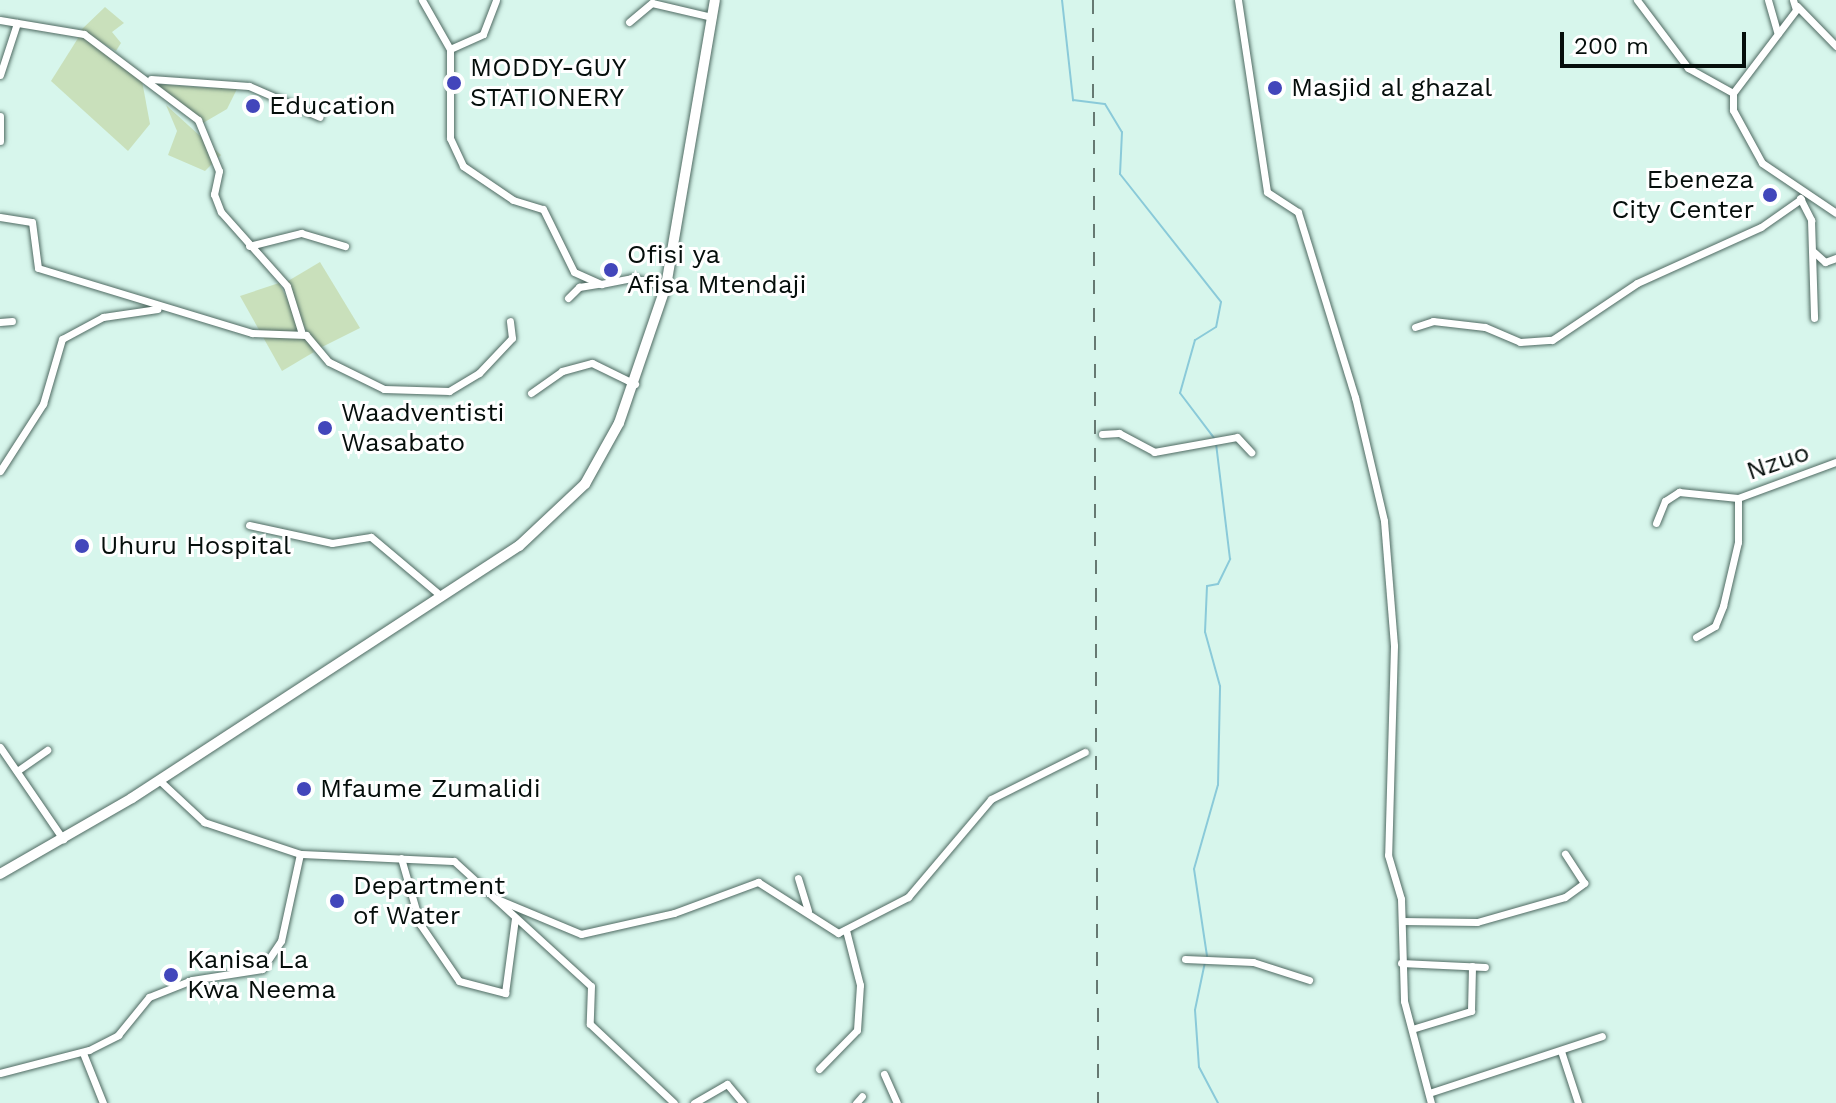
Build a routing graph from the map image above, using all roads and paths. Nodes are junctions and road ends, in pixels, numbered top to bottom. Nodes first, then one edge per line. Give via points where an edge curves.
1 (422, 0) edge
2 (496, 0) edge
3 (715, 0) edge
4 (1238, 0) edge
5 (1637, 0) edge
6 (1768, 0) edge
7 (1795, 3) edge
8 (712, 17) junction
9 (0, 20) edge
10 (629, 22) dead end
11 (17, 23) junction
12 (1778, 34) junction
13 (1836, 46) edge
14 (450, 49) junction
15 (0, 75) edge
16 (148, 79) junction
17 (1733, 93) junction
18 (0, 116) edge
19 (320, 117) dead end
20 (0, 141) edge
21 (1794, 185) junction
22 (1801, 199) junction
23 (1836, 213) edge
24 (0, 217) edge
25 (249, 246) junction
26 (345, 246) dead end
27 (1814, 252) junction
28 (1836, 258) edge
29 (601, 284) junction
30 (666, 286) junction
31 (568, 298) dead end
32 (162, 308) junction
33 (1814, 318) dead end
34 (12, 321) dead end
35 (510, 321) dead end
36 (0, 322) edge
37 (1415, 327) dead end
38 (302, 334) junction
39 (635, 384) junction
40 (531, 393) dead end
41 (1102, 434) dead end
42 (1251, 452) dead end
43 (1836, 462) edge
44 (0, 471) edge
45 (1738, 498) junction
46 (1656, 523) dead end
47 (249, 525) dead end
48 (441, 596) junction
49 (1696, 637) dead end
50 (0, 747) edge
51 (47, 750) dead end
52 (1085, 752) dead end
53 (17, 771) junction
54 (159, 780) junction
55 (63, 839) junction
56 (300, 854) junction
57 (1565, 854) dead end
58 (401, 858) junction
59 (0, 874) edge
60 (798, 878) dead end
61 (497, 899) junction
62 (808, 910) junction
63 (515, 918) junction
64 (1402, 921) junction
65 (846, 930) junction
66 (1185, 959) dead end
67 (1401, 963) junction
68 (1472, 966) junction
69 (1485, 967) dead end
70 (1309, 980) dead end
71 (1412, 1029) junction
72 (1602, 1036) dead end
73 (1561, 1051) junction
74 (83, 1053) junction
75 (819, 1069) dead end
76 (0, 1073) edge
77 (884, 1074) dead end
78 (1429, 1093) junction
79 (862, 1096) dead end
80 (103, 1103) edge
81 (674, 1103) edge
82 (694, 1103) edge
83 (743, 1103) edge
84 (856, 1103) edge
85 (897, 1103) edge
86 (1431, 1103) edge
87 (1578, 1103) edge

1 - 14 street
2 - 14 street via 483,34
3 - 8 highway
4 - 64 street via 1267,192 1298,212 1382,509 1394,646 1387,844
5 - 17 street via 1688,68
6 - 12 street
7 - 12 street
7 - 13 street
8 - 10 street via 652,3
8 - 30 highway
9 - 11 street
11 - 15 street
11 - 16 street via 84,34
12 - 17 street
14 - 29 street via 455,154 484,183 543,209 565,265
16 - 19 street via 242,85
16 - 25 street via 201,124 219,171 216,200
17 - 21 street via 1738,123 1759,159
18 - 20 street
21 - 22 street
21 - 23 street
22 - 27 street
22 - 37 street via 1761,227 1637,283 1552,340 1520,342 1485,327 1433,321
24 - 32 street via 32,222 38,268
25 - 26 street via 301,233
25 - 38 street via 287,286
27 - 28 street via 1825,262
27 - 33 street
29 - 30 street via 631,278
29 - 31 street via 579,287
30 - 39 highway
32 - 38 street via 252,333
32 - 44 street via 103,317 62,339 43,404
34 - 36 street
35 - 38 street via 512,338 479,373 442,393 371,386 329,362
39 - 40 street via 592,363 562,371
39 - 48 highway via 601,459 558,514
41 - 42 street via 1174,453 1237,437
43 - 45 street, Nzuo
45 - 46 street, Nzuo via 1679,492 1665,501
45 - 49 street via 1738,542 1723,606 1715,626
47 - 48 street via 332,543 371,537
48 - 54 highway
50 - 53 street
51 - 53 street
52 - 65 street via 991,799 908,897
53 - 55 street
54 - 55 highway
54 - 56 street via 204,822
55 - 59 highway
56 - 58 street
56 - 74 street via 281,941 262,969 192,980 149,997 118,1035
57 - 64 street via 1584,883 1565,897 1477,922
58 - 61 street via 454,861
58 - 63 street via 420,924 459,981 505,993
60 - 62 street
61 - 62 street via 572,934 674,913 747,882
61 - 63 street
62 - 65 street via 834,933
63 - 81 street via 591,986 590,1024
64 - 67 street
65 - 75 street via 860,985 857,1030
66 - 70 street via 1253,962
67 - 68 street
67 - 71 street
68 - 69 street
68 - 71 street via 1471,1011
71 - 78 street
72 - 73 street
73 - 78 street
73 - 87 street
74 - 76 street
74 - 80 street
77 - 85 street
78 - 86 street
79 - 84 street
82 - 83 street via 724,1084

